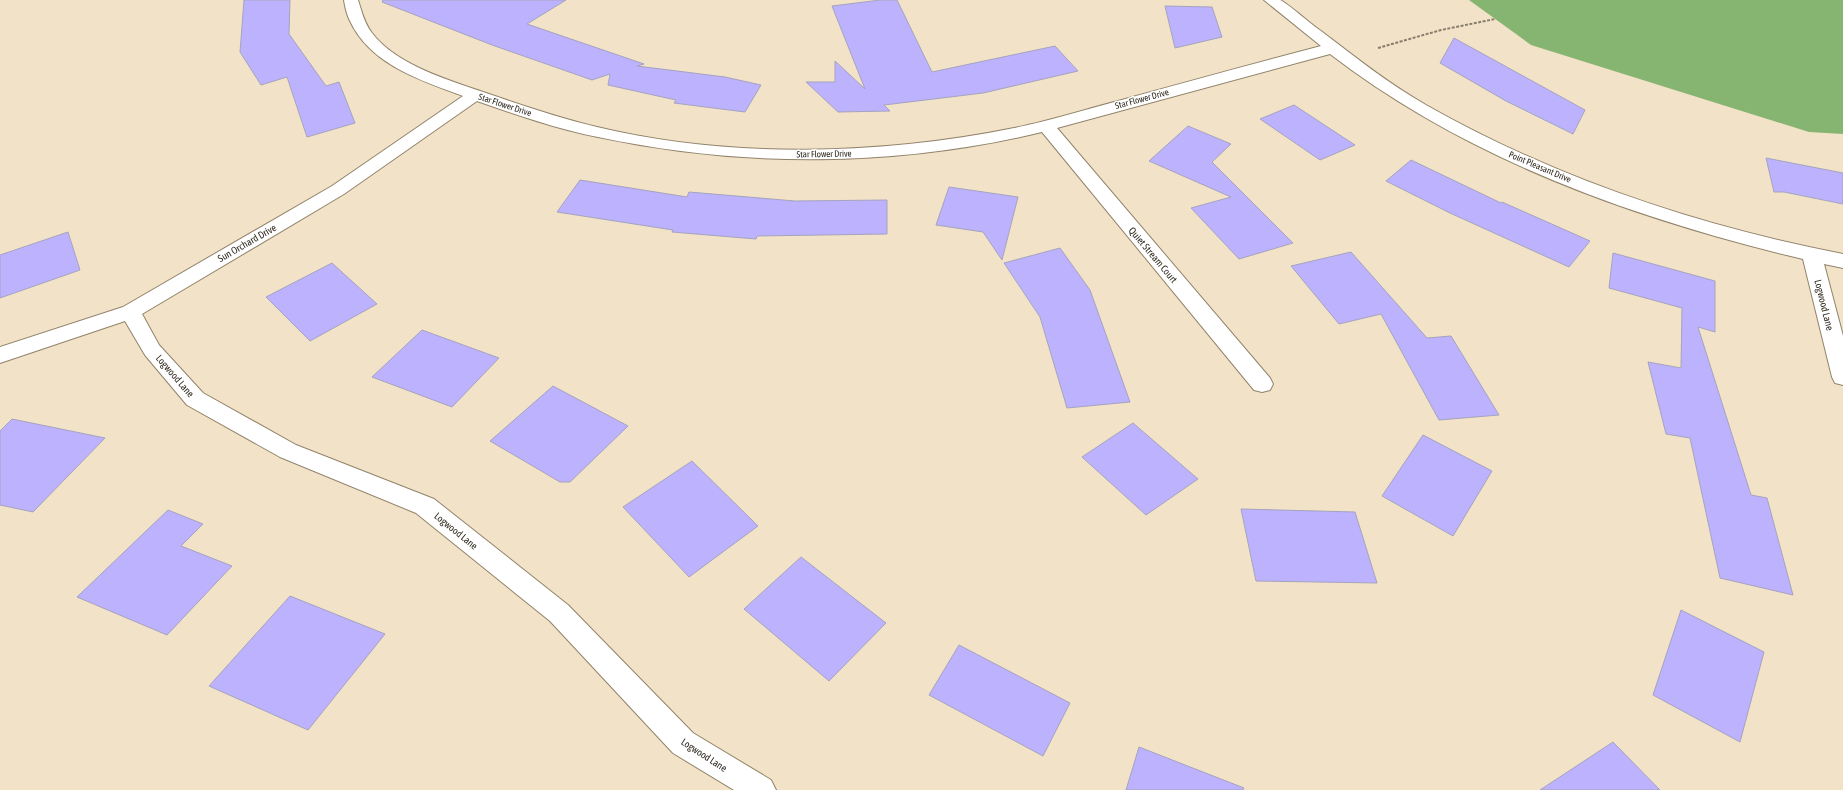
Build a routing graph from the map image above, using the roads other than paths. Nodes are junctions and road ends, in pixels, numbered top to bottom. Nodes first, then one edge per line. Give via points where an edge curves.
1 (351, 0) edge
2 (1271, 0) edge
3 (1333, 48) junction
4 (475, 96) junction
5 (1045, 125) junction
6 (1812, 255) junction
7 (1843, 261) edge
8 (130, 312) junction
9 (0, 355) edge
10 (1843, 377) edge
11 (1262, 384) dead end
12 (761, 790) edge

1 - 4 street, Star Flower Drive via 352,13 359,27 385,54 416,73
2 - 3 street, Point Pleasant Drive
3 - 5 street, Star Flower Drive
3 - 6 street, Point Pleasant Drive via 1418,107 1531,165 1657,212 1754,241
4 - 5 street, Star Flower Drive via 568,126 622,139 682,149 747,154 830,155 902,150 1001,136
4 - 8 street, Sun Orchard Drive via 338,190
5 - 11 street, Quiet Stream Court
6 - 7 street, Point Pleasant Drive
6 - 10 street, Logwood Lane
8 - 9 street, Sun Orchard Drive
8 - 12 street, Logwood Lane via 152,350 195,399 288,450 425,506 559,613 683,743

